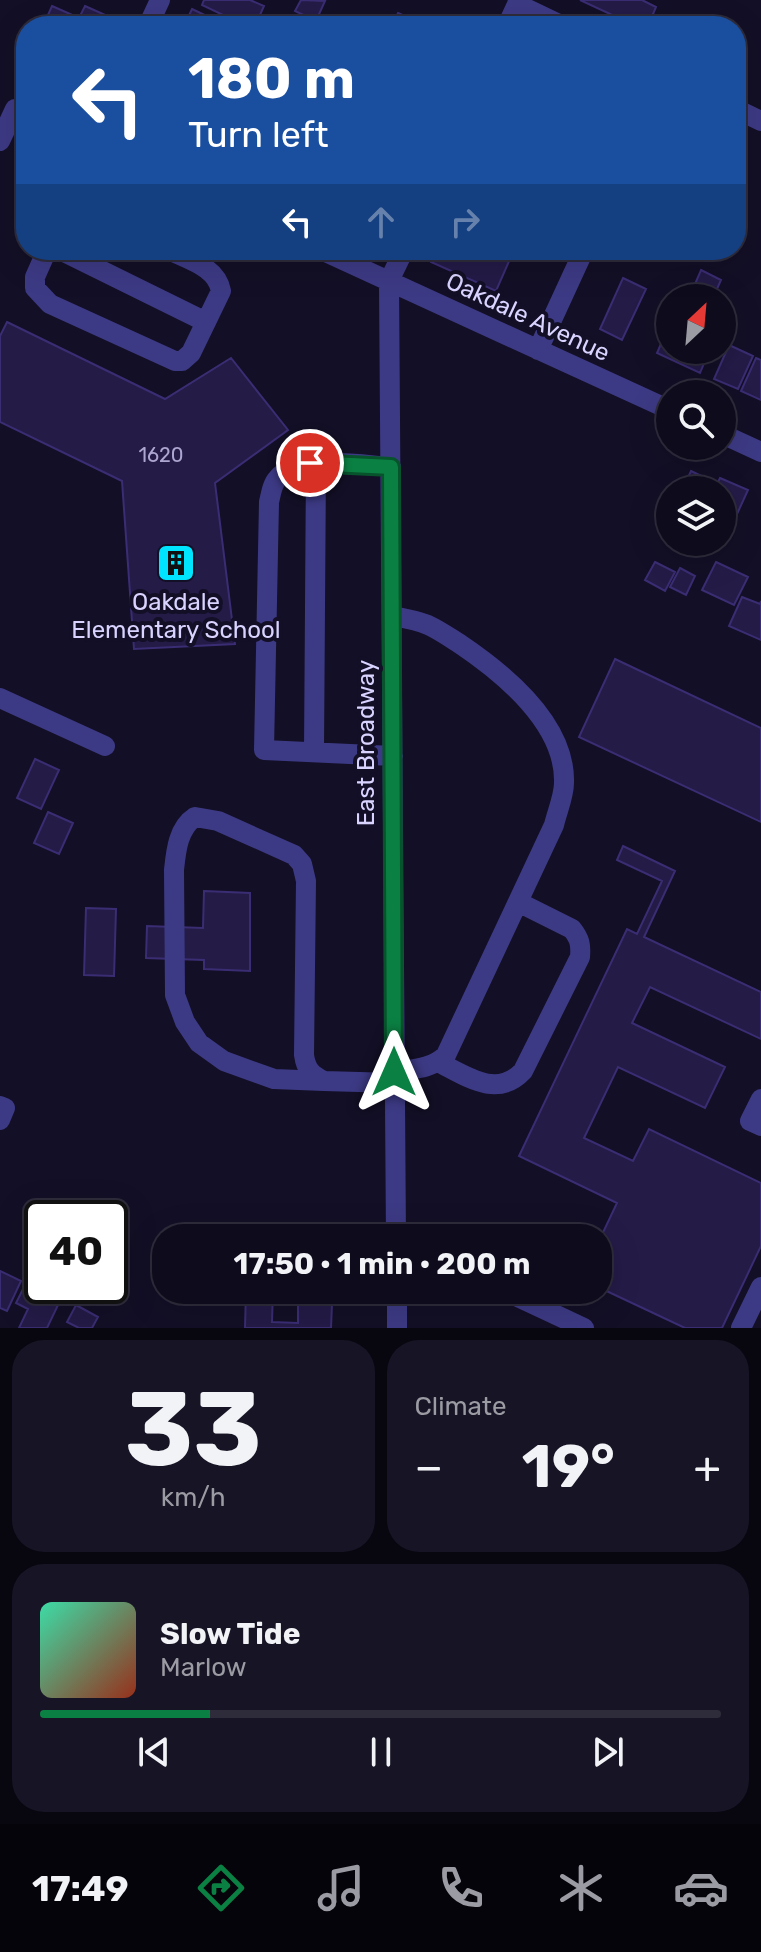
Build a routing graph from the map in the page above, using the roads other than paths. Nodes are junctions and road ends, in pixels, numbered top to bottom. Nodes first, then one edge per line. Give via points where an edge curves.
1 (518, 2) edge
2 (544, 16) edge
3 (14, 108) edge
4 (0, 141) edge
5 (43, 260) edge
6 (80, 260) edge
7 (189, 260) edge
8 (343, 260) edge
9 (399, 260) edge
10 (579, 260) edge
11 (389, 281) junction
12 (206, 322) junction
13 (538, 350) junction
14 (656, 404) edge
15 (736, 440) edge
16 (761, 452) edge
17 (316, 463) junction
18 (391, 467) junction
19 (392, 616) junction
20 (0, 698) edge
21 (105, 746) dead end
22 (314, 752) junction
23 (393, 756) junction
24 (518, 902) junction
25 (438, 1062) junction
26 (394, 1078) junction
27 (324, 1081) junction
28 (761, 1099) edge
29 (761, 1126) edge
30 (398, 1224) edge
31 (761, 1287) edge
32 (397, 1304) edge
33 (533, 1304) edge
34 (397, 1328) edge
35 (584, 1328) edge
36 (741, 1328) edge

1 - 2 street
3 - 4 street
5 - 12 street via 35,288 50,304 175,361 191,353
6 - 12 street
7 - 12 street via 212,271 220,283
8 - 11 street, Oakdale Avenue
9 - 11 street, East Broadway
10 - 13 street
11 - 13 street, Oakdale Avenue
11 - 18 street, East Broadway
13 - 14 street, Oakdale Avenue
15 - 16 street
17 - 18 street
17 - 22 street
17 - 22 street via 300,464 278,478 269,502 264,750
18 - 19 street, East Broadway
19 - 23 street, East Broadway
19 - 24 street via 436,628 468,649 528,701 556,743 565,784 554,825
20 - 21 street
22 - 23 street
23 - 26 street, East Broadway
24 - 25 street via 446,1055
24 - 25 street via 572,929 581,944 580,957 523,1071 516,1079 492,1085
25 - 26 street
26 - 27 street
26 - 30 street, East Broadway
27 - 27 street via 306,1067 304,1055 302,864 294,855 218,821 195,817 180,835 174,870 175,995 185,1022 199,1043 224,1061 274,1079
28 - 29 street via 750,1121
31 - 36 street
32 - 34 street
33 - 35 street

